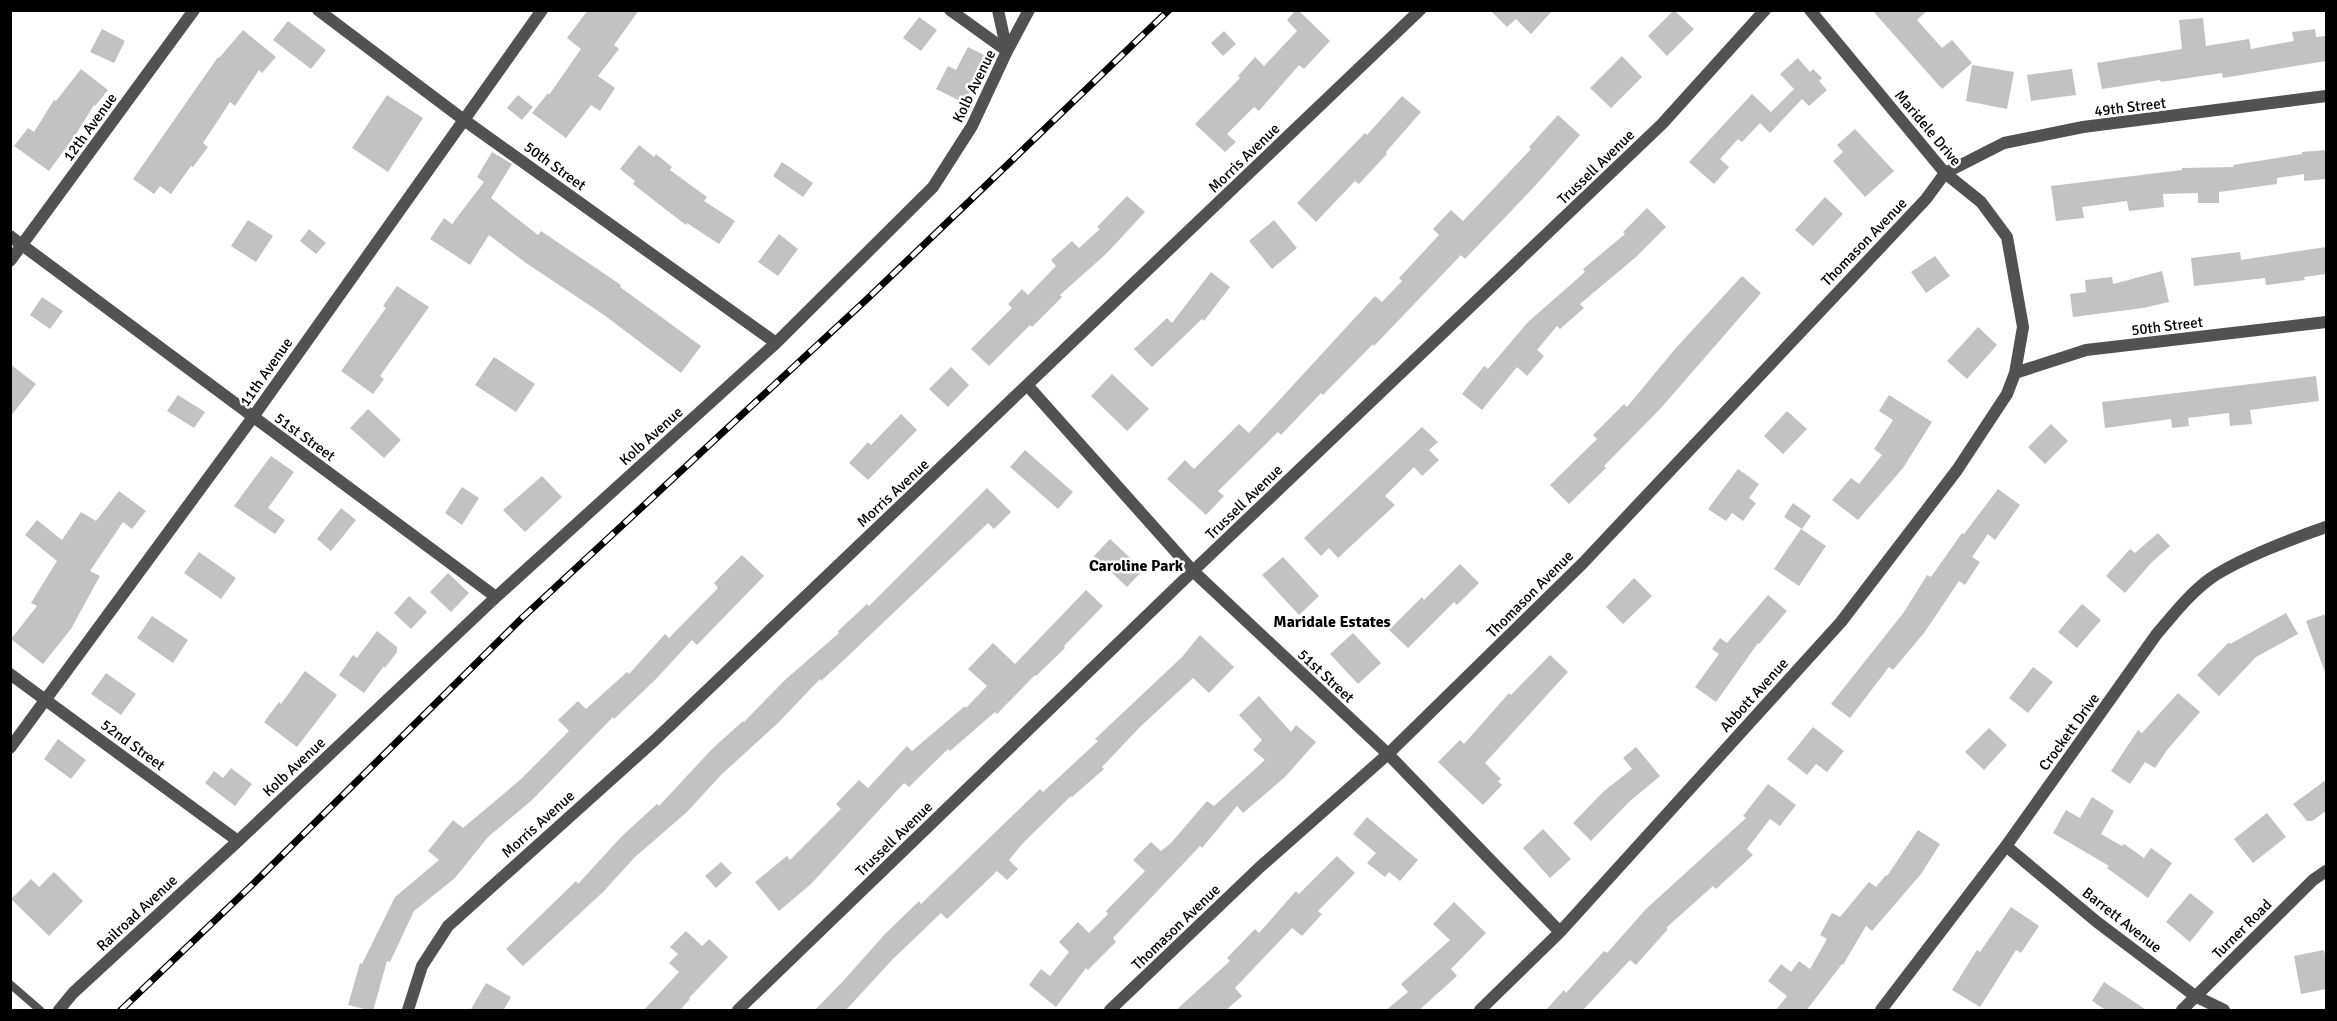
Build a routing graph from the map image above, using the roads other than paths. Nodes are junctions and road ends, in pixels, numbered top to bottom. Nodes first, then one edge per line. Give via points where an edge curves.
1 (194, 10) edge
2 (318, 10) edge
3 (542, 10) edge
4 (950, 10) edge
5 (998, 10) edge
6 (1029, 10) edge
7 (1420, 10) edge
8 (1765, 10) edge
9 (1810, 10) edge
10 (1007, 51) junction
11 (2326, 96) edge
12 (464, 120) junction
13 (1945, 173) junction
14 (10, 236) edge
15 (22, 244) junction
16 (10, 261) edge
17 (2326, 322) edge
18 (776, 343) junction
19 (2015, 373) junction
20 (1028, 386) junction
21 (253, 417) junction
22 (2326, 527) edge
23 (1193, 571) junction
24 (496, 597) junction
25 (10, 674) edge
26 (47, 701) junction
27 (10, 748) edge
28 (1388, 754) junction
29 (238, 841) junction
30 (2006, 846) junction
31 (2326, 871) edge
32 (1560, 932) junction
33 (10, 984) edge
34 (2195, 996) junction
35 (40, 1011) edge
36 (59, 1011) edge
37 (408, 1011) edge
38 (738, 1011) edge
39 (1110, 1011) edge
40 (1480, 1011) edge
41 (1881, 1011) edge
42 (2182, 1011) edge
43 (2224, 1011) edge

1 - 15 street, 12th Avenue
2 - 12 street, 50th Street
3 - 12 street, 11th Avenue
4 - 10 street
5 - 10 street
6 - 10 street, Kolb Avenue
7 - 20 street, Morris Avenue
8 - 23 street, Trussell Avenue via 1662,124
9 - 13 street, Maridele Drive
10 - 18 street, Kolb Avenue via 972,126 933,187
11 - 13 street, 49th Street via 2083,128 2004,143
12 - 18 street, 50th Street
12 - 21 street, 11th Avenue
13 - 19 street, Maridele Drive via 1981,202 2007,237 2023,327
13 - 28 street, Thomason Avenue via 1926,199 1583,563
14 - 15 street, 51st Street
15 - 16 street, 12th Avenue
15 - 21 street, 51st Street
17 - 19 street, 50th Street via 2086,350
18 - 24 street, Kolb Avenue
19 - 32 street, Abbott Avenue via 2007,394 1957,470 1840,622
20 - 23 street, 51st Street
20 - 37 street, Morris Avenue via 655,740 448,926 422,966
21 - 24 street, 51st Street
21 - 26 street, 11th Avenue
22 - 30 street, Crockett Drive via 2211,578 2178,609
23 - 28 street, 51st Street
23 - 38 street, Trussell Avenue
24 - 29 street, Kolb Avenue
25 - 26 street, 52nd Street
26 - 27 street, 11th Avenue
26 - 29 street, 52nd Street
28 - 32 street, 51st Street
28 - 39 street, Thomason Avenue via 1260,867
29 - 36 street, Railroad Avenue via 73,993
30 - 34 street, Barrett Avenue
30 - 41 street, Crockett Drive
31 - 34 street, Turner Road
32 - 40 street, Abbott Avenue
33 - 35 lane
34 - 42 street, Turner Road
34 - 43 street, Barrett Avenue

